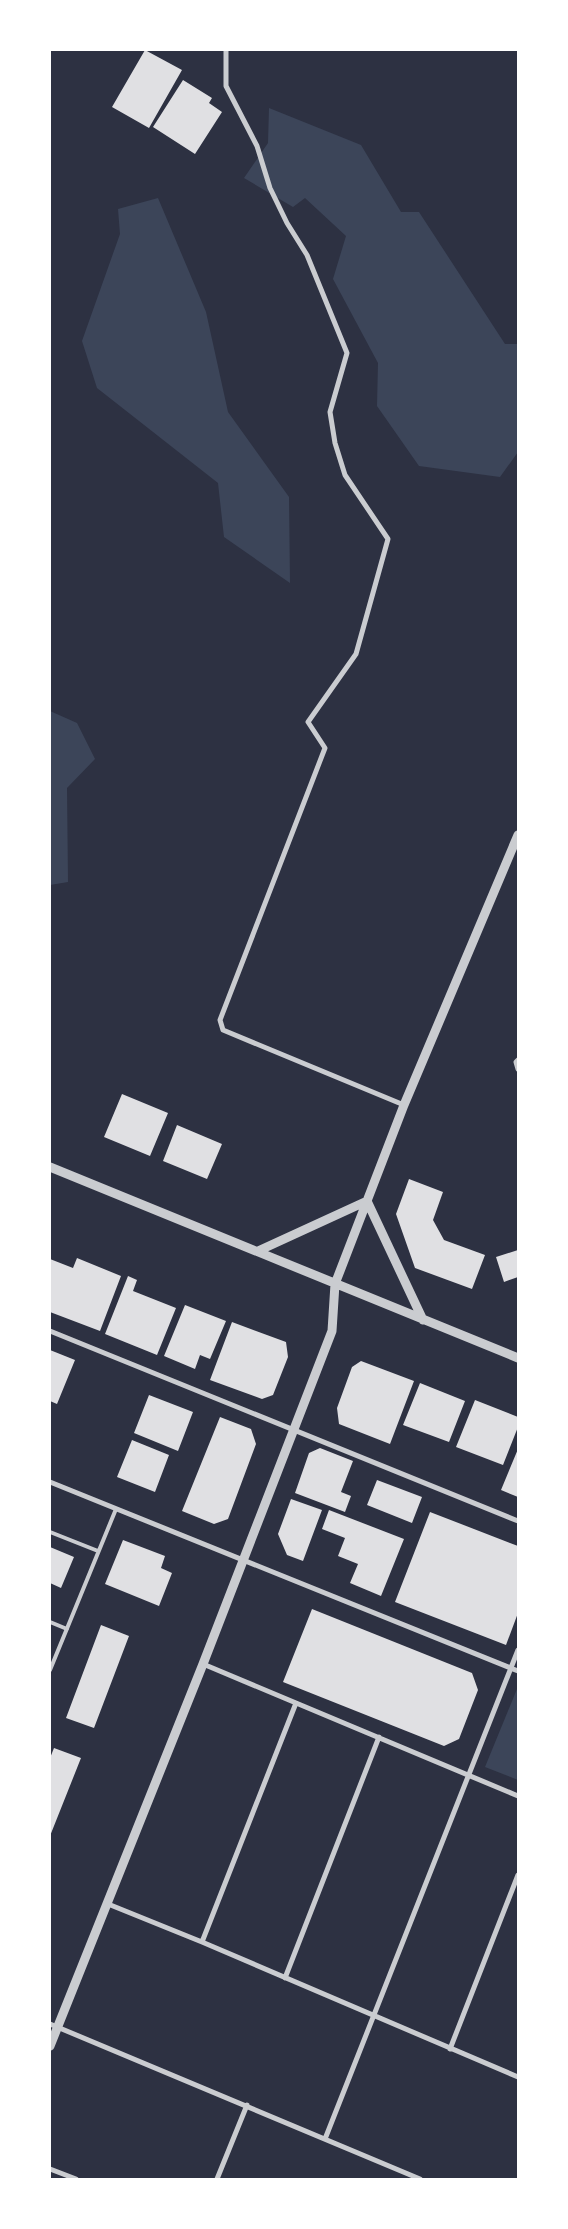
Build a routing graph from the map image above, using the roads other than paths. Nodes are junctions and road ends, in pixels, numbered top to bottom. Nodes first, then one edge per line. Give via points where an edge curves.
1 (226, 50) edge
2 (518, 835) edge
3 (518, 1060) edge
4 (518, 1069) edge
5 (404, 1105) junction
6 (50, 1167) edge
7 (367, 1201) junction
8 (258, 1251) junction
9 (335, 1284) junction
10 (424, 1320) junction
11 (50, 1331) edge
12 (518, 1358) edge
13 (294, 1430) junction
14 (50, 1482) edge
15 (116, 1509) junction
16 (518, 1521) edge
17 (50, 1532) edge
18 (98, 1551) junction
19 (244, 1561) junction
20 (50, 1622) edge
21 (67, 1629) junction
22 (518, 1650) edge
23 (203, 1664) junction
24 (50, 1668) edge
25 (511, 1668) junction
26 (518, 1671) edge
27 (296, 1703) junction
28 (379, 1737) junction
29 (469, 1775) junction
30 (518, 1796) edge
31 (518, 1874) edge
32 (108, 1904) junction
33 (202, 1942) junction
34 (285, 1978) junction
35 (373, 2016) junction
36 (54, 2025) edge
37 (50, 2046) edge
38 (450, 2049) junction
39 (518, 2077) edge
40 (247, 2106) junction
41 (326, 2138) junction
42 (50, 2169) edge
43 (76, 2179) edge
44 (217, 2179) edge
45 (420, 2179) edge

1 - 5 street via 226,86 256,146 270,188 307,255 347,353 330,412 345,475 388,539 356,654 308,722 325,748 220,1020 223,1030
2 - 5 street
3 - 4 street
5 - 7 street
6 - 8 street
7 - 8 street
7 - 9 street
7 - 10 street
8 - 9 street
9 - 10 street
9 - 13 street via 332,1331
10 - 12 street
11 - 13 street
13 - 16 street
13 - 19 street
14 - 15 street
15 - 18 lane
15 - 19 street
17 - 18 lane
18 - 21 lane
19 - 23 street
19 - 25 street
20 - 21 lane
21 - 24 lane
22 - 25 street
23 - 27 street
23 - 32 street
25 - 26 street
25 - 29 street
27 - 28 street
27 - 33 street
28 - 29 street
28 - 34 street
29 - 30 street
29 - 35 street
31 - 38 street
32 - 33 street
32 - 36 street
33 - 34 street
34 - 35 street
35 - 38 street
35 - 41 street
36 - 37 street
36 - 40 street
38 - 39 street
40 - 41 street
40 - 44 street
41 - 45 street
42 - 43 street

